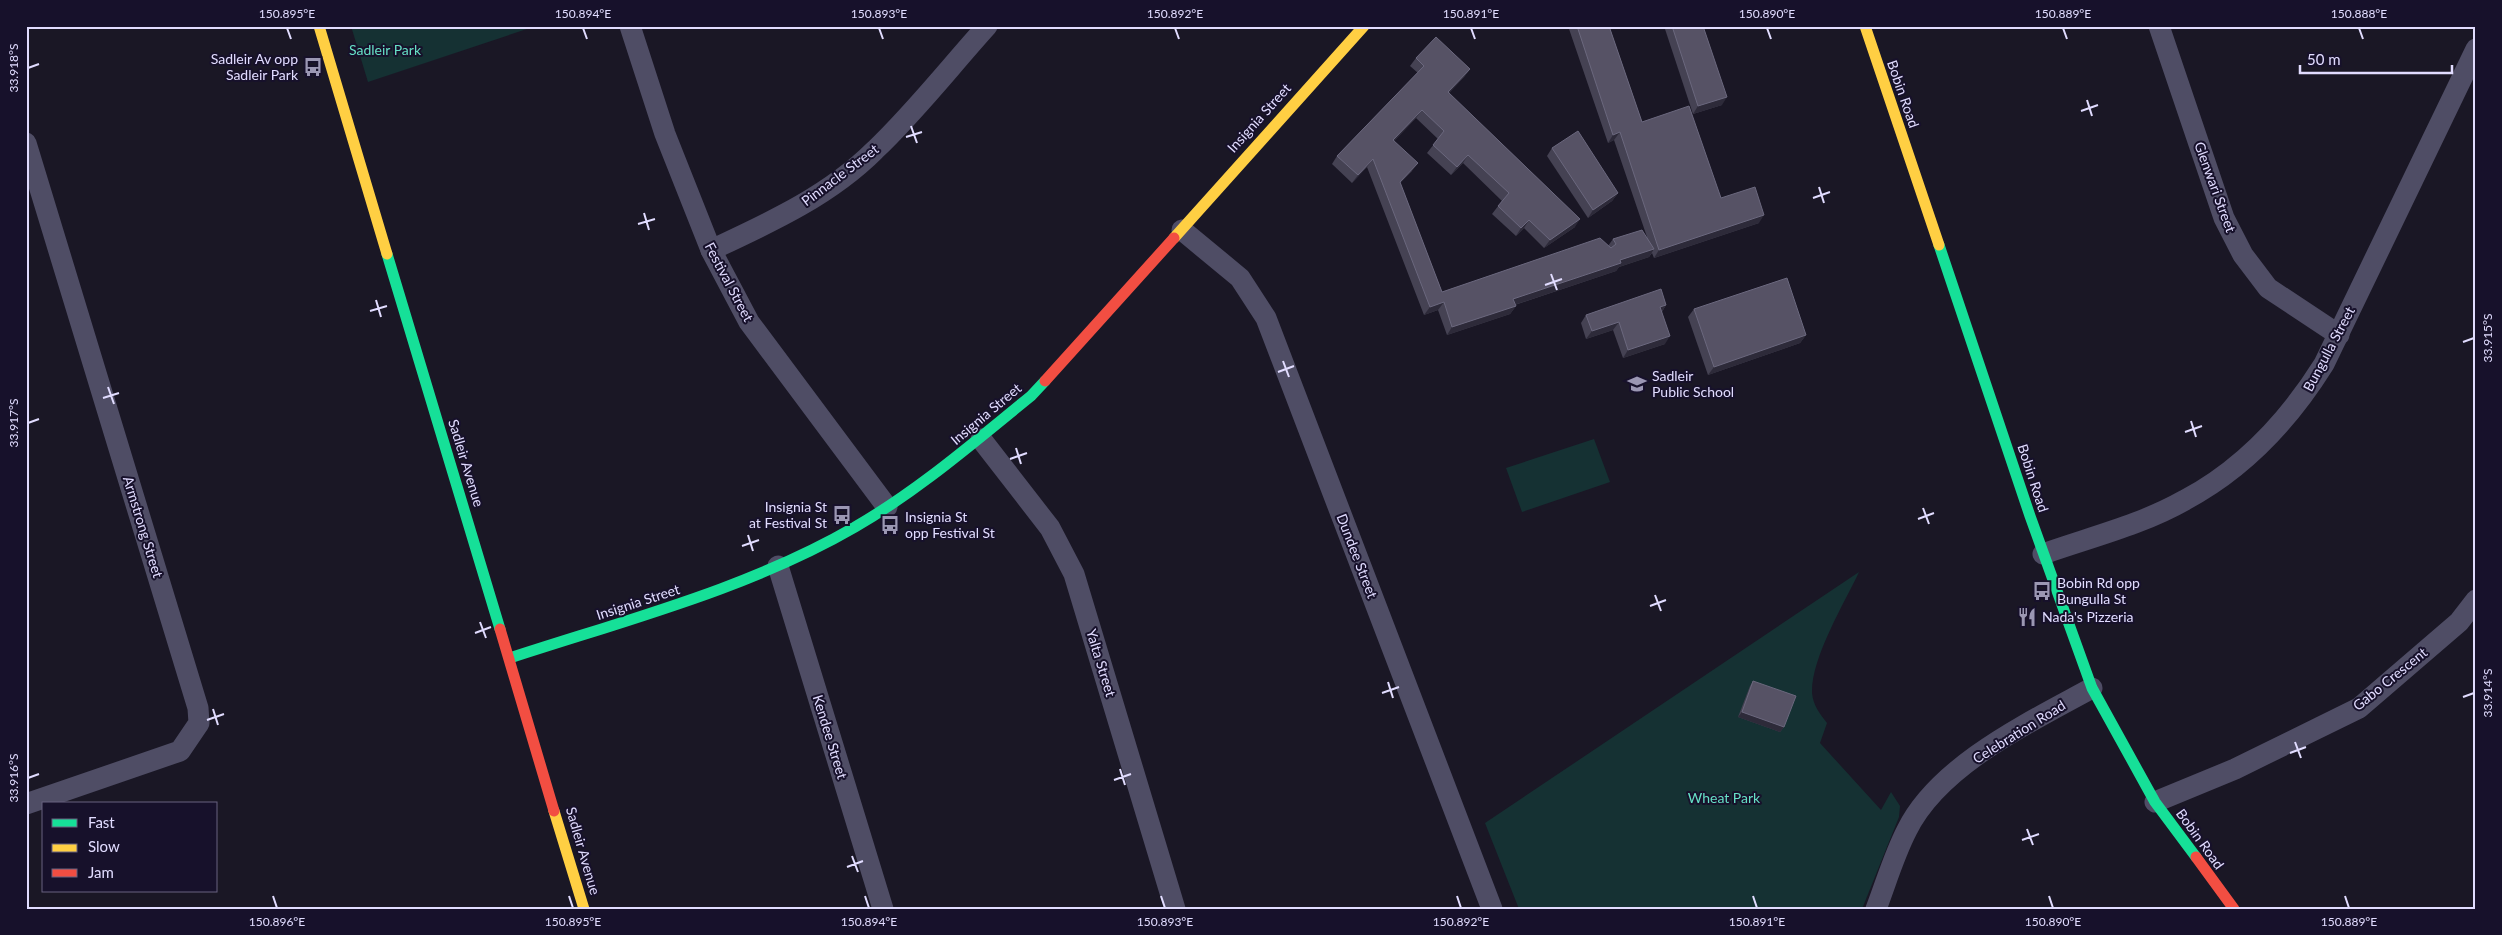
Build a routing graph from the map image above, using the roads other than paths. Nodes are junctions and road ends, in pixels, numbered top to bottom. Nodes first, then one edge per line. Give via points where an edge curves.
1 (319, 26) edge
2 (630, 26) edge
3 (987, 26) edge
4 (1364, 26) edge
5 (1865, 26) edge
6 (2159, 26) edge
7 (2476, 49) edge
8 (26, 142) edge
9 (1182, 230) junction
10 (710, 250) junction
11 (2338, 335) junction
12 (981, 439) junction
13 (887, 507) junction
14 (2044, 554) junction
15 (778, 566) junction
16 (2476, 600) edge
17 (510, 658) junction
18 (2092, 688) junction
19 (2155, 802) junction
20 (26, 804) edge
21 (584, 909) edge
22 (883, 909) edge
23 (1175, 909) edge
24 (1492, 909) edge
25 (1876, 909) edge
26 (2234, 909) edge

1 - 17 street, Sadleir Avenue
2 - 10 street, Festival Street via 665,134
3 - 10 street, Pinnacle Street via 875,151 817,196
4 - 9 street, Insignia Street
5 - 14 street, Bobin Road
6 - 11 street, Glenwari Street via 2224,218 2243,255 2268,288
7 - 11 street, Bungulla Street
8 - 20 street, Armstrong Street via 198,708 199,723 180,751
9 - 12 street, Insignia Street via 1031,396
9 - 24 street, Dundee Street via 1240,278 1266,318
10 - 13 street, Festival Street via 749,322
11 - 14 street, Bungulla Street via 2304,396 2276,430 2243,462 2170,508
12 - 13 street, Insignia Street
12 - 23 street, Yalta Street via 1050,528 1074,574
13 - 15 street, Insignia Street
14 - 18 street, Bobin Road
15 - 17 street, Insignia Street via 702,597
15 - 22 street, Kendee Street
16 - 19 street, Gabo Crescent via 2458,622 2359,708 2235,769
17 - 21 street, Sadleir Avenue
18 - 19 street, Bobin Road
18 - 25 street, Celebration Road via 1986,749 1932,792 1907,830
19 - 26 street, Bobin Road

